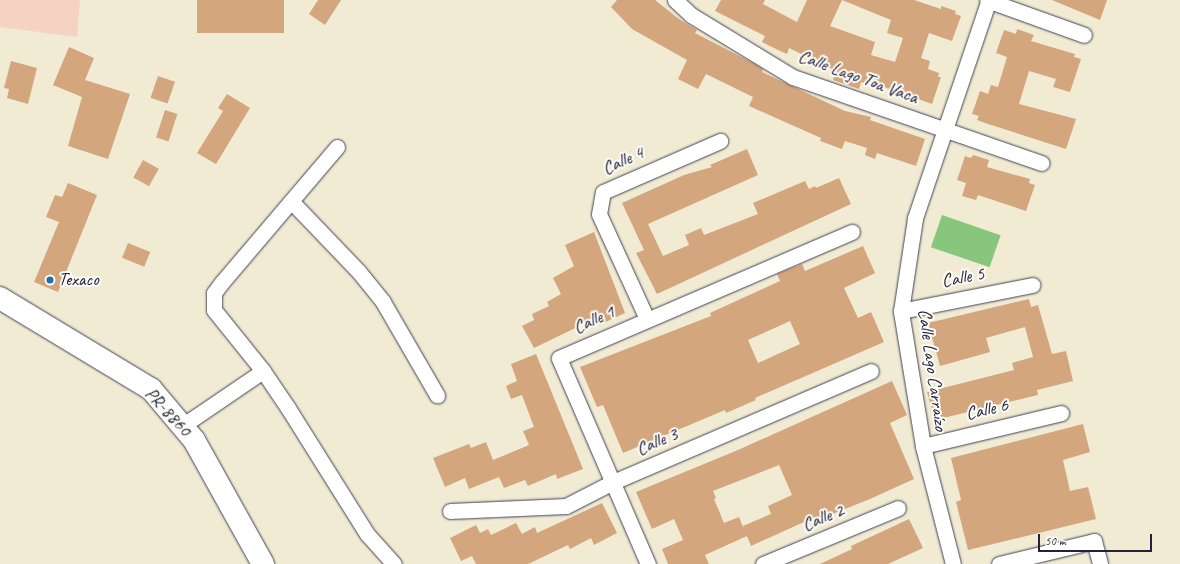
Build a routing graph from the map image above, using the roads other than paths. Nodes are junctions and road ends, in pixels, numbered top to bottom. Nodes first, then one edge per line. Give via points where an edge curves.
1 (675, 0) edge
2 (988, 0) edge
3 (1084, 35) dead end
4 (944, 130) junction
5 (720, 141) dead end
6 (337, 147) dead end
7 (1042, 163) dead end
8 (291, 201) junction
9 (852, 232) dead end
10 (1032, 285) dead end
11 (0, 298) edge
12 (901, 311) junction
13 (647, 319) junction
14 (263, 371) junction
15 (872, 371) dead end
16 (437, 395) dead end
17 (1061, 413) dead end
18 (182, 426) junction
19 (924, 446) junction
20 (611, 483) junction
21 (898, 508) dead end
22 (450, 511) dead end
23 (264, 564) edge
24 (394, 564) edge
25 (648, 564) edge
26 (763, 564) edge
27 (953, 564) edge
28 (999, 564) edge
29 (1100, 564) edge

1 - 4 street, Calle Lago Toa Vaca via 691,15 793,77
2 - 3 street
2 - 4 street, Calle Lago Carraízo
4 - 7 street, Calle Lago Toa Vaca
4 - 12 street, Calle Lago Carraízo via 914,218
5 - 13 street, Calle 4 via 603,192 599,214
6 - 8 street
8 - 14 street via 214,293 214,310
8 - 16 street via 359,272 383,302
9 - 13 street, Calle 1
10 - 12 street, Calle 5
11 - 18 street, PR-8860 / PR-8860 via 151,389
12 - 19 street, Calle Lago Carraízo
13 - 20 street, Calle 1 via 559,358
14 - 18 street
14 - 24 street via 367,534
15 - 20 street, Calle 3
17 - 19 street, Calle 6
18 - 23 street, PR-8860 / PR-8860 via 194,440
19 - 27 street, Calle Lago Carraízo
20 - 22 street, Calle 3 via 566,506
20 - 25 street, Calle 1
21 - 26 street, Calle 2
28 - 29 street via 1094,541

